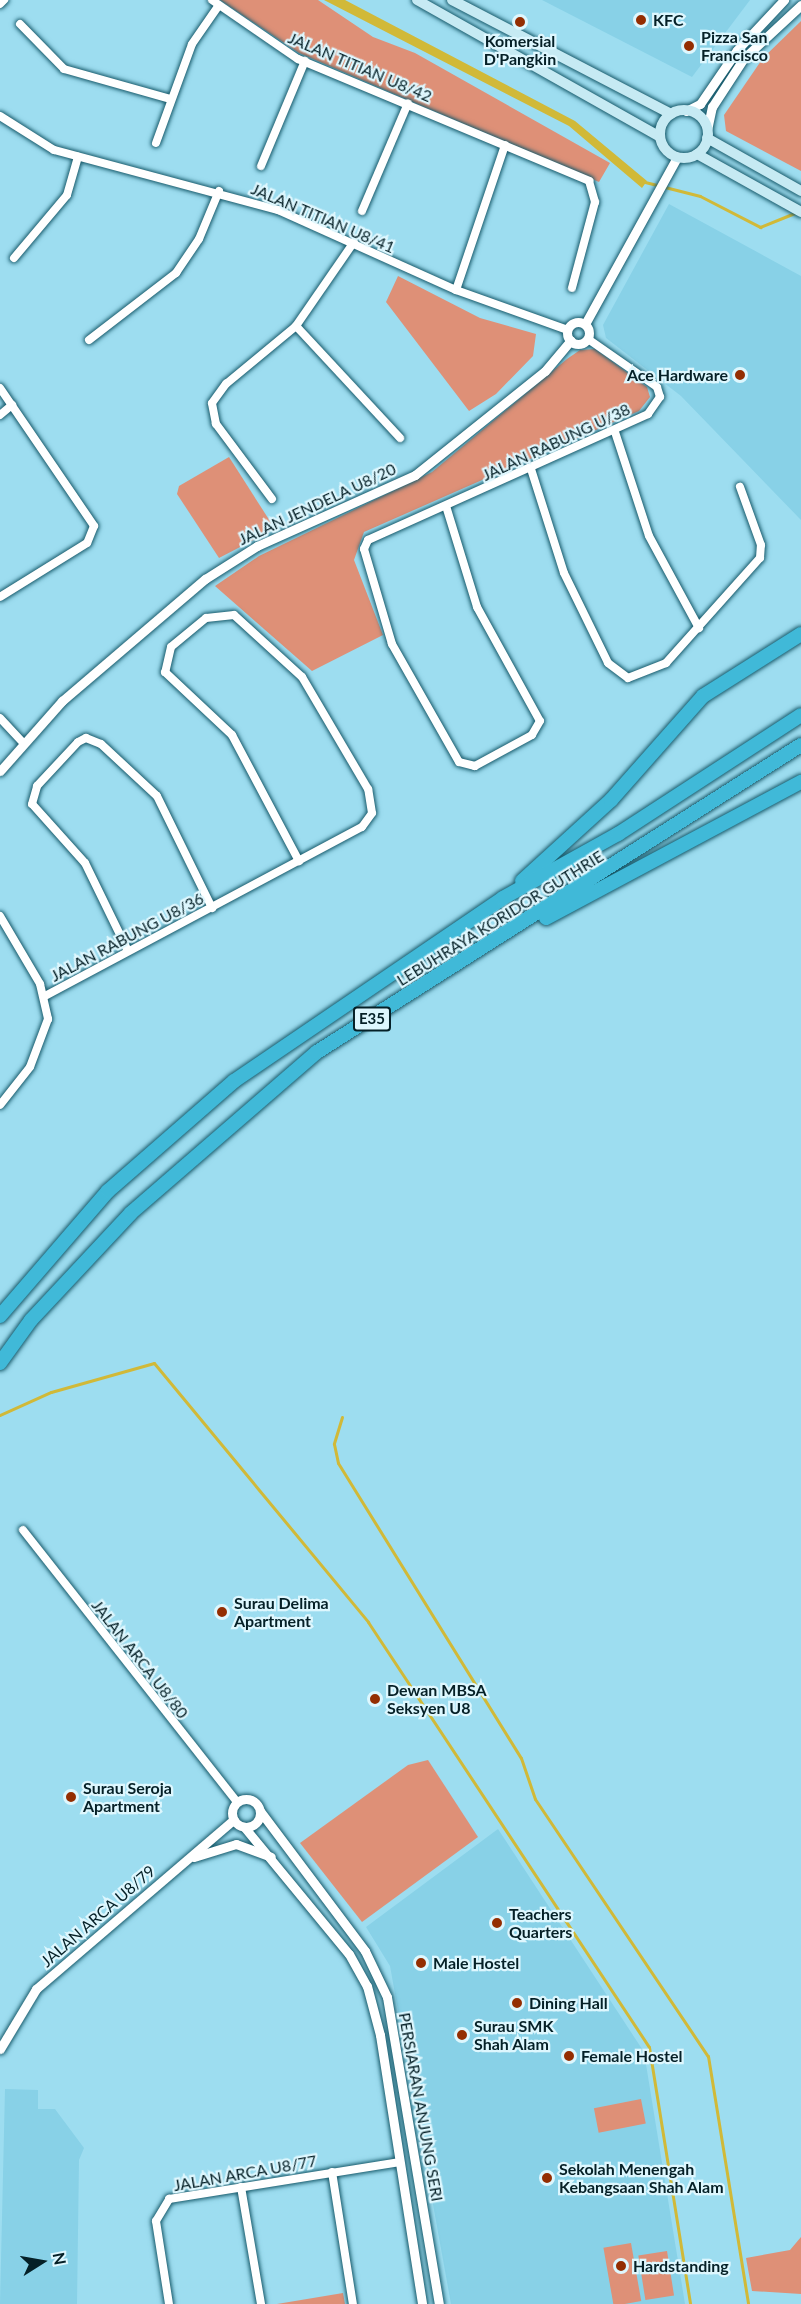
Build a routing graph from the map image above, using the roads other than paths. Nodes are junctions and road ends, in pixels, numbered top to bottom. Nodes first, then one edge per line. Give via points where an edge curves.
1 (4, 0) edge
2 (417, 0) edge
3 (452, 0) edge
4 (783, 0) edge
5 (215, 3) edge
6 (0, 4) edge
7 (801, 5) edge
8 (21, 24) dead end
9 (305, 62) junction
10 (171, 99) junction
11 (408, 103) junction
12 (686, 111) junction
13 (671, 114) junction
14 (0, 116) edge
15 (707, 134) junction
16 (660, 137) junction
17 (156, 143) dead end
18 (505, 145) junction
19 (697, 154) junction
20 (78, 157) junction
21 (677, 157) junction
22 (261, 166) dead end
23 (801, 190) edge
24 (219, 191) junction
25 (362, 211) dead end
26 (801, 212) edge
27 (354, 242) junction
28 (14, 258) dead end
29 (572, 288) dead end
30 (456, 290) junction
31 (585, 324) junction
32 (296, 326) junction
33 (568, 330) junction
34 (588, 339) junction
35 (88, 340) dead end
36 (571, 340) junction
37 (0, 388) edge
38 (12, 405) junction
39 (0, 415) edge
40 (615, 432) junction
41 (400, 438) dead end
42 (531, 469) junction
43 (740, 487) dead end
44 (272, 499) dead end
45 (446, 506) junction
46 (0, 597) edge
47 (699, 628) junction
48 (801, 634) edge
49 (801, 715) edge
50 (0, 718) edge
51 (22, 742) junction
52 (801, 745) edge
53 (0, 771) edge
54 (801, 782) edge
55 (299, 861) junction
56 (503, 898) junction
57 (212, 908) junction
58 (0, 916) edge
59 (128, 951) junction
60 (456, 967) junction
61 (45, 996) junction
62 (0, 1105) edge
63 (0, 1316) edge
64 (0, 1363) edge
65 (24, 1530) dead end
66 (237, 1802) junction
67 (260, 1811) junction
68 (233, 1820) junction
69 (245, 1828) junction
70 (271, 1857) junction
71 (188, 1859) junction
72 (0, 2049) edge
73 (400, 2162) junction
74 (332, 2172) junction
75 (241, 2187) junction
76 (169, 2304) edge
77 (261, 2304) edge
78 (353, 2304) edge
79 (422, 2304) edge
80 (439, 2304) edge

1 - 6 street
2 - 16 main road
3 - 13 main road
4 - 12 street via 737,50 700,104
5 - 9 street, JALAN TITIAN U8/42
5 - 10 street via 195,37
7 - 15 street via 744,58 712,107
8 - 10 street via 64,69
9 - 11 street, JALAN TITIAN U8/42
9 - 22 street
10 - 17 street
11 - 18 street, JALAN TITIAN U8/42
11 - 25 street
12 - 13 main road
12 - 15 main road via 700,117
13 - 16 main road
14 - 20 street, JALAN TITIAN U8/41 via 41,144
15 - 19 main road
15 - 23 main road
16 - 21 main road
18 - 29 street, JALAN TITIAN U8/42 via 582,176 593,187 595,202
18 - 30 street
19 - 21 main road
19 - 26 main road
20 - 24 street, JALAN TITIAN U8/41
20 - 28 street via 67,195
21 - 31 street
24 - 27 street, JALAN TITIAN U8/41
24 - 35 street via 199,239 176,273
27 - 30 street, JALAN TITIAN U8/41
27 - 32 street
30 - 33 street, JALAN TITIAN U8/41
31 - 33 street via 576,322
31 - 34 street
32 - 41 street
32 - 44 street via 226,384 212,403 216,424
33 - 36 street
34 - 36 street
34 - 40 street, JALAN RABUNG U/38 via 659,392 648,414
36 - 51 street, JALAN JENDELA U8/20 via 545,371 415,475 257,546 206,579
37 - 38 street
38 - 39 street
38 - 46 street via 94,526 87,543
40 - 42 street, JALAN RABUNG U/38
40 - 47 street via 649,536
42 - 45 street, JALAN RABUNG U/38
42 - 47 street via 564,573 614,671 628,678 646,675 666,663
43 - 47 street via 762,550
45 - 45 street, JALAN RABUNG U/38 via 477,607 540,721 537,732 485,763 459,762 392,644 364,560 368,540
48 - 56 highway via 703,696 623,787
49 - 56 highway, LEBUHRAYA KORIDOR GUTHRIE / E35 via 618,834
50 - 51 street
51 - 53 street, JALAN JENDELA U8/20
52 - 60 highway, LEBUHRAYA KORIDOR GUTHRIE / E35
54 - 60 highway
55 - 55 street, JALAN RABUNG U8/36 via 368,821 373,806 368,789 302,677 234,615 206,618 171,647 165,672 232,735
55 - 57 street, JALAN RABUNG U8/36
56 - 63 highway, LEBUHRAYA KORIDOR GUTHRIE / E35 via 234,1081 108,1191
57 - 59 street, JALAN RABUNG U8/36
57 - 59 street via 157,796 101,744 86,738 78,742 37,786 32,804 85,863
58 - 61 street
59 - 61 street, JALAN RABUNG U8/36
60 - 64 highway, LEBUHRAYA KORIDOR GUTHRIE / E35 via 317,1052 131,1213 31,1320
61 - 62 street, JALAN RABUNG U8/36 via 48,1019 41,1047
65 - 66 street, JALAN ARCA U8/80
66 - 67 street via 248,1799
66 - 68 street
67 - 69 street via 256,1823
67 - 80 street, PERSIARAN ANJUNG SERI via 365,1951 387,1997
68 - 69 street
68 - 71 street, JALAN ARCA U8/79
69 - 70 street, PERSIARAN ANJUNG SERI
70 - 71 street via 236,1844
70 - 73 street, PERSIARAN ANJUNG SERI via 367,1986
71 - 72 street, JALAN ARCA U8/79 via 36,1989
73 - 74 street, JALAN ARCA U8/77
73 - 79 street, PERSIARAN ANJUNG SERI
74 - 75 street, JALAN ARCA U8/77
74 - 78 street
75 - 76 street, JALAN ARCA U8/77 via 163,2203 156,2221
75 - 77 street

